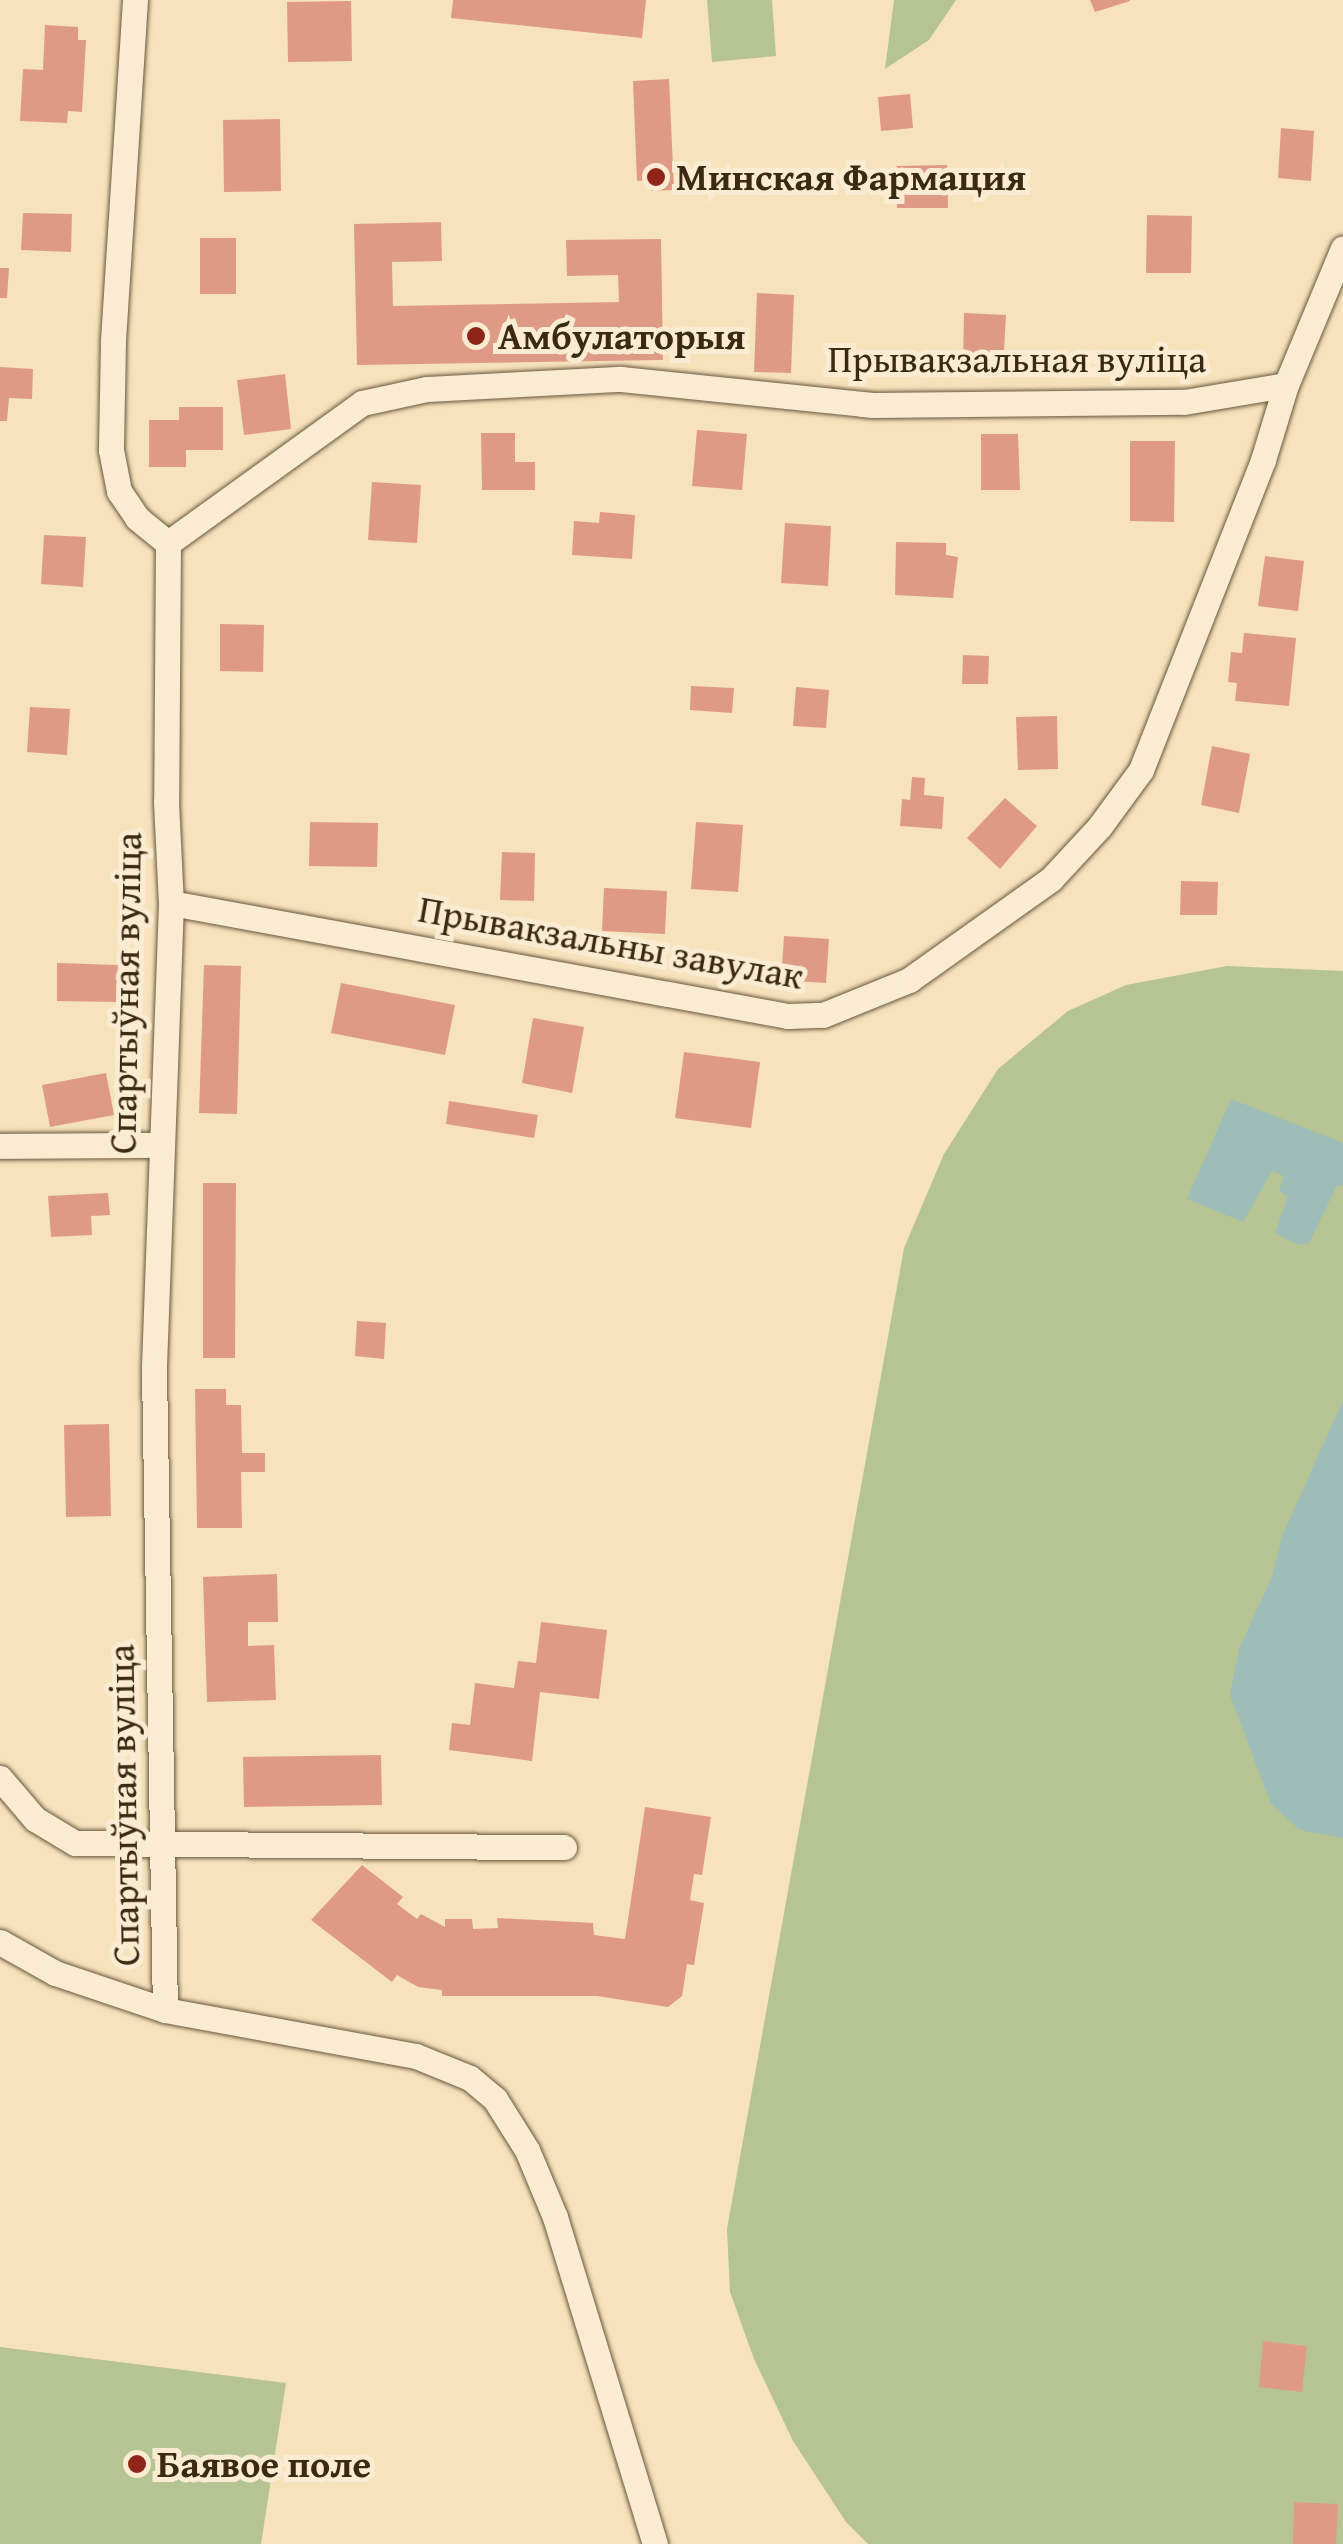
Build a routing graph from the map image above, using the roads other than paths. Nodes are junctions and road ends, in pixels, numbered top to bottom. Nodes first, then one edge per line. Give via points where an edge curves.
1 (135, 0) edge
2 (1343, 248) edge
3 (1286, 385) junction
4 (168, 544) junction
5 (171, 903) junction
6 (160, 1145) junction
7 (0, 1146) edge
8 (0, 1778) edge
9 (159, 1840) junction
10 (564, 1847) dead end
11 (0, 1942) edge
12 (165, 2010) junction
13 (655, 2544) edge

1 - 4 street via 111,450 119,492
2 - 3 street
3 - 4 street, Прывакзальная вуліца via 1184,402 874,405 621,378 427,389 362,402
3 - 5 street, Прывакзальны завулак via 1141,770 1052,879 909,980 824,1014 788,1016
4 - 5 street, Спартыўная вуліца
5 - 6 street, Спартыўная вуліца
6 - 7 street
6 - 9 street, Спартыўная вуліца via 154,1370
8 - 9 street via 35,1819 76,1842
9 - 10 street
9 - 12 street, Спартыўная вуліца
11 - 12 street via 55,1973
12 - 13 street via 416,2056 458,2072 495,2098 527,2150 554,2217

